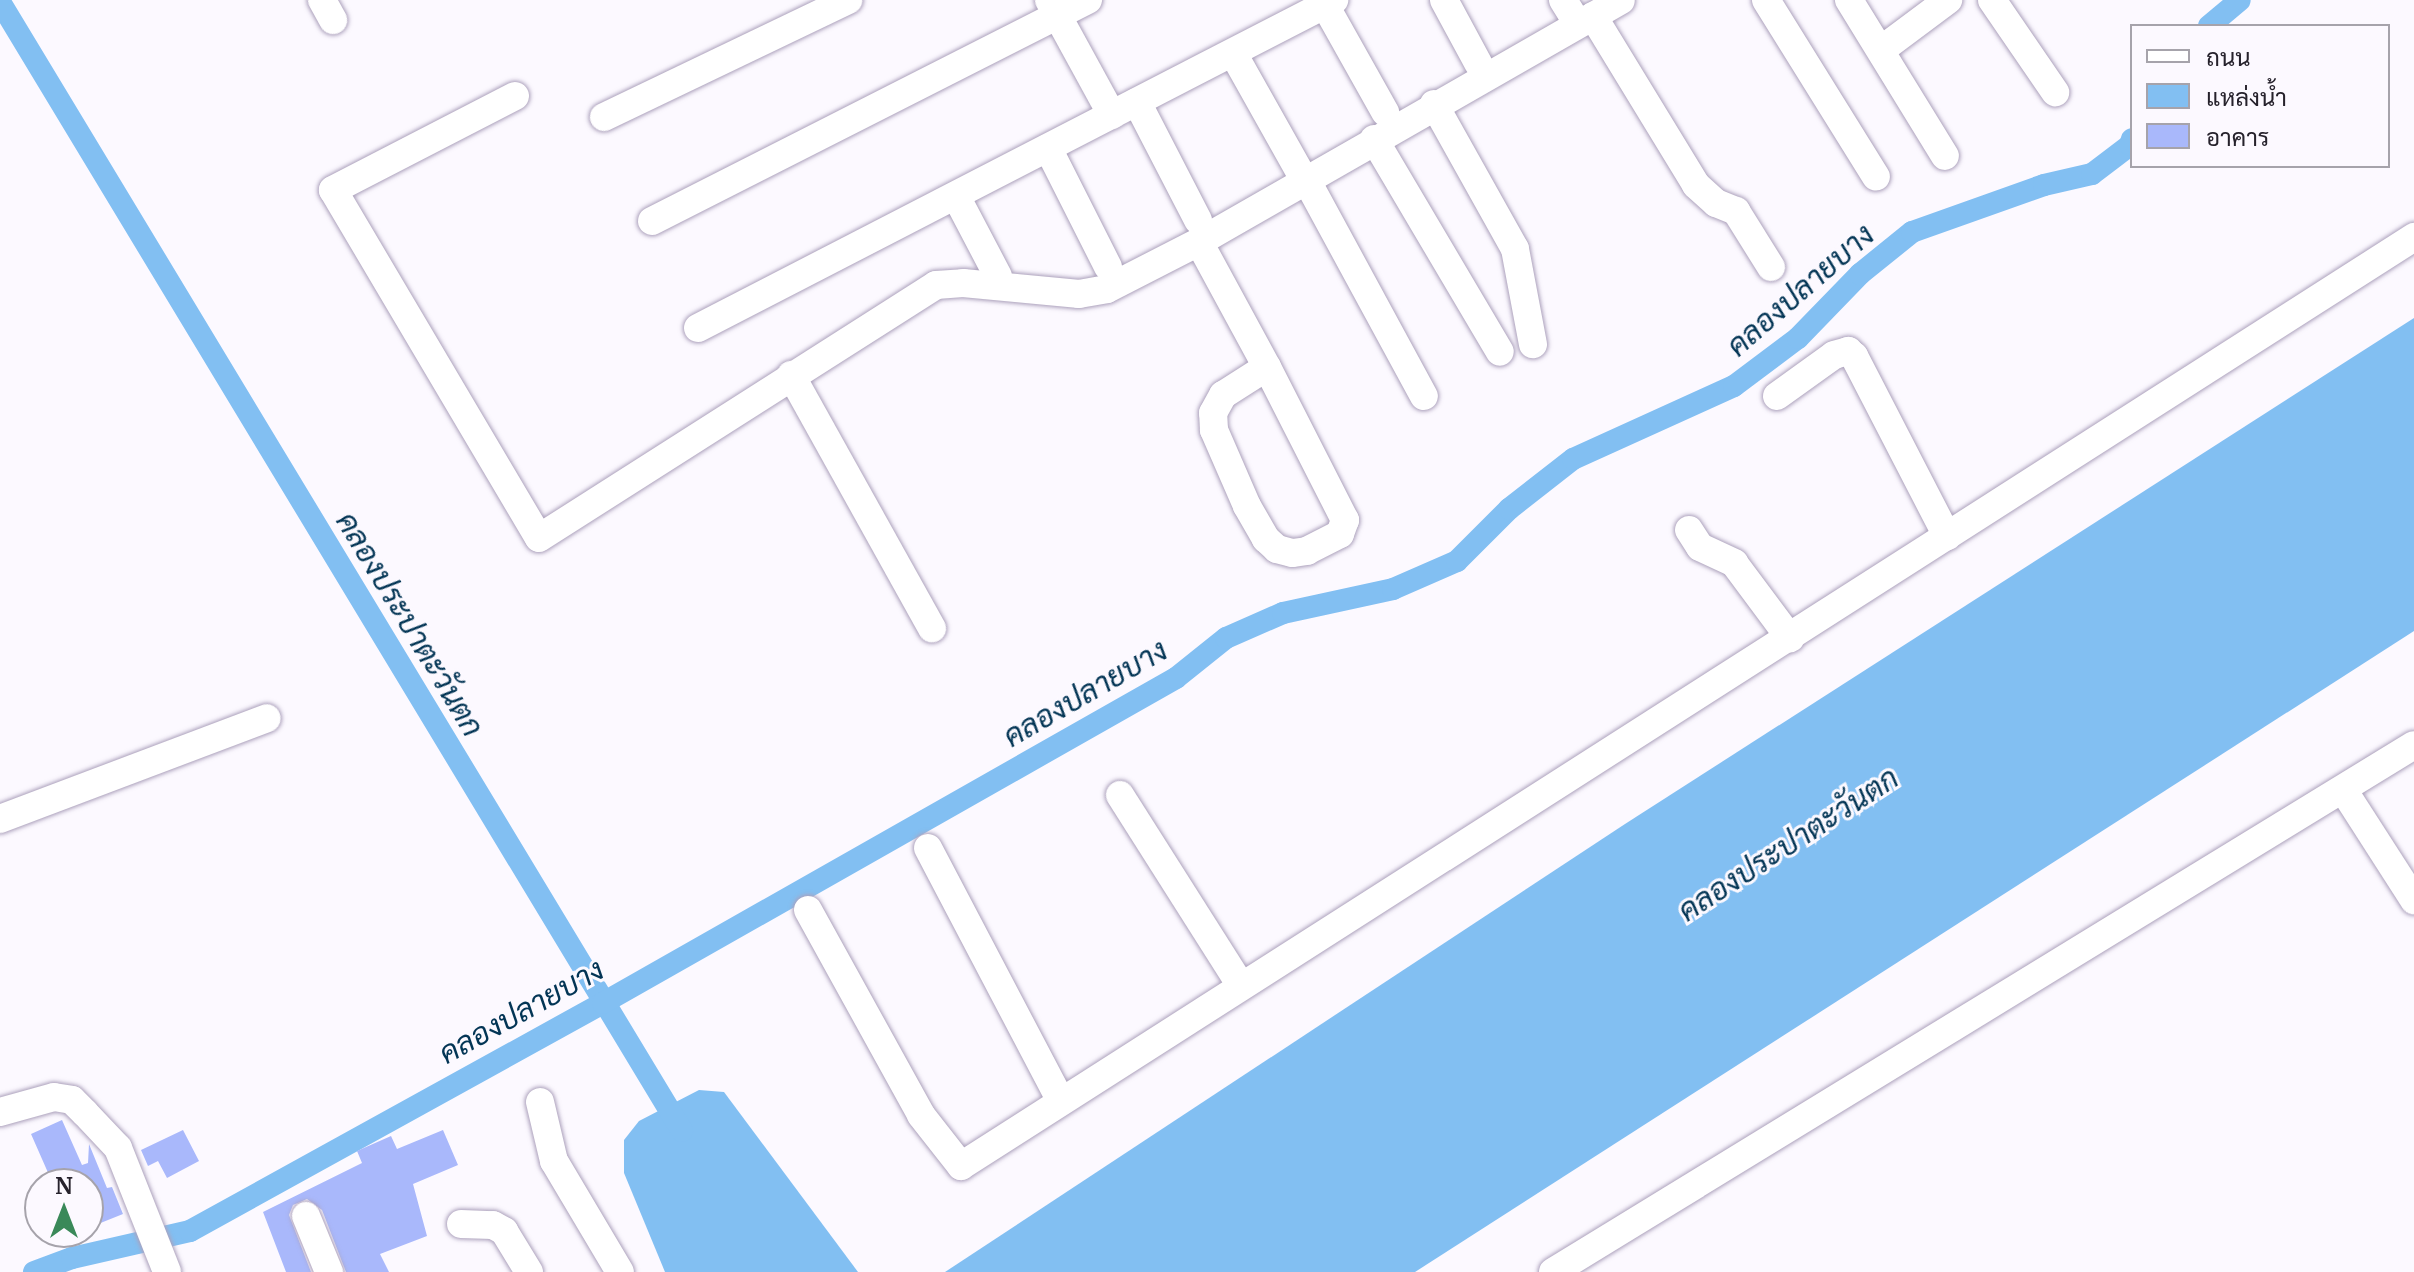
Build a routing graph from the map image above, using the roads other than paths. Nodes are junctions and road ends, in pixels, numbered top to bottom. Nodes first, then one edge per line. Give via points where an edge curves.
1 (848, 0) edge
2 (1088, 0) edge
3 (1444, 0) edge
4 (1621, 0) edge
5 (1766, 0) edge
6 (1849, 0) edge
7 (1948, 0) edge
8 (1992, 0) edge
9 (1329, 2) edge
10 (1053, 8) edge
11 (1576, 10) edge
12 (1881, 50) junction
13 (1233, 53) junction
14 (1478, 63) dead end
15 (2055, 92) dead end
16 (515, 96) dead end
17 (1434, 104) junction
18 (1124, 109) junction
19 (1385, 112) dead end
20 (604, 117) dead end
21 (1374, 139) junction
22 (1048, 148) junction
23 (1945, 156) dead end
24 (1303, 177) junction
25 (1876, 177) dead end
26 (956, 196) junction
27 (652, 221) dead end
28 (1198, 231) junction
29 (2414, 237) edge
30 (1108, 267) dead end
31 (1771, 267) dead end
32 (998, 276) dead end
33 (698, 328) dead end
34 (1533, 344) dead end
35 (1500, 352) dead end
36 (1267, 367) junction
37 (791, 375) junction
38 (1424, 396) dead end
39 (1777, 396) dead end
40 (1689, 530) dead end
41 (1947, 536) junction
42 (932, 628) dead end
43 (1790, 638) junction
44 (256, 722) dead end
45 (2414, 745) edge
46 (2344, 791) junction
47 (1120, 795) dead end
48 (0, 819) edge
49 (928, 848) dead end
50 (2414, 900) edge
51 (808, 910) dead end
52 (1241, 986) junction
53 (1061, 1101) junction
54 (540, 1102) dead end
55 (0, 1112) edge
56 (306, 1216) dead end
57 (461, 1224) dead end
58 (166, 1268) edge
59 (329, 1272) edge
60 (529, 1272) edge
61 (620, 1272) edge
62 (1553, 1272) edge

1 - 20 street
2 - 10 street
3 - 14 street
4 - 11 street
5 - 25 street
6 - 12 street
7 - 12 street
8 - 15 street
9 - 13 street
9 - 19 street
10 - 18 street
10 - 27 street
11 - 17 street
11 - 31 street via 1696,185 1716,203 1736,211
12 - 23 street
13 - 18 street
13 - 24 street
16 - 37 street via 333,190 539,538
17 - 21 street
17 - 34 street via 1515,249
18 - 22 street
18 - 28 street
21 - 24 street
21 - 35 street
22 - 26 street
22 - 30 street
24 - 28 street
24 - 38 street
26 - 32 street
26 - 33 street
28 - 36 street
28 - 37 street via 1107,289 1092,293 936,285
29 - 41 street
36 - 36 street via 1223,395 1213,413 1214,430 1266,539 1277,549 1307,551 1340,534 1345,520
37 - 42 street
39 - 41 street via 1834,355 1848,351
40 - 43 street via 1700,547 1734,563
41 - 43 street
43 - 52 street
44 - 48 street
45 - 46 street
46 - 50 street
46 - 62 street
47 - 52 street
49 - 53 street
51 - 53 street via 921,1115 961,1166
52 - 53 street
54 - 61 street via 554,1161
55 - 58 street via 54,1097 72,1100 118,1148
56 - 59 street
57 - 60 street via 493,1225 504,1231

